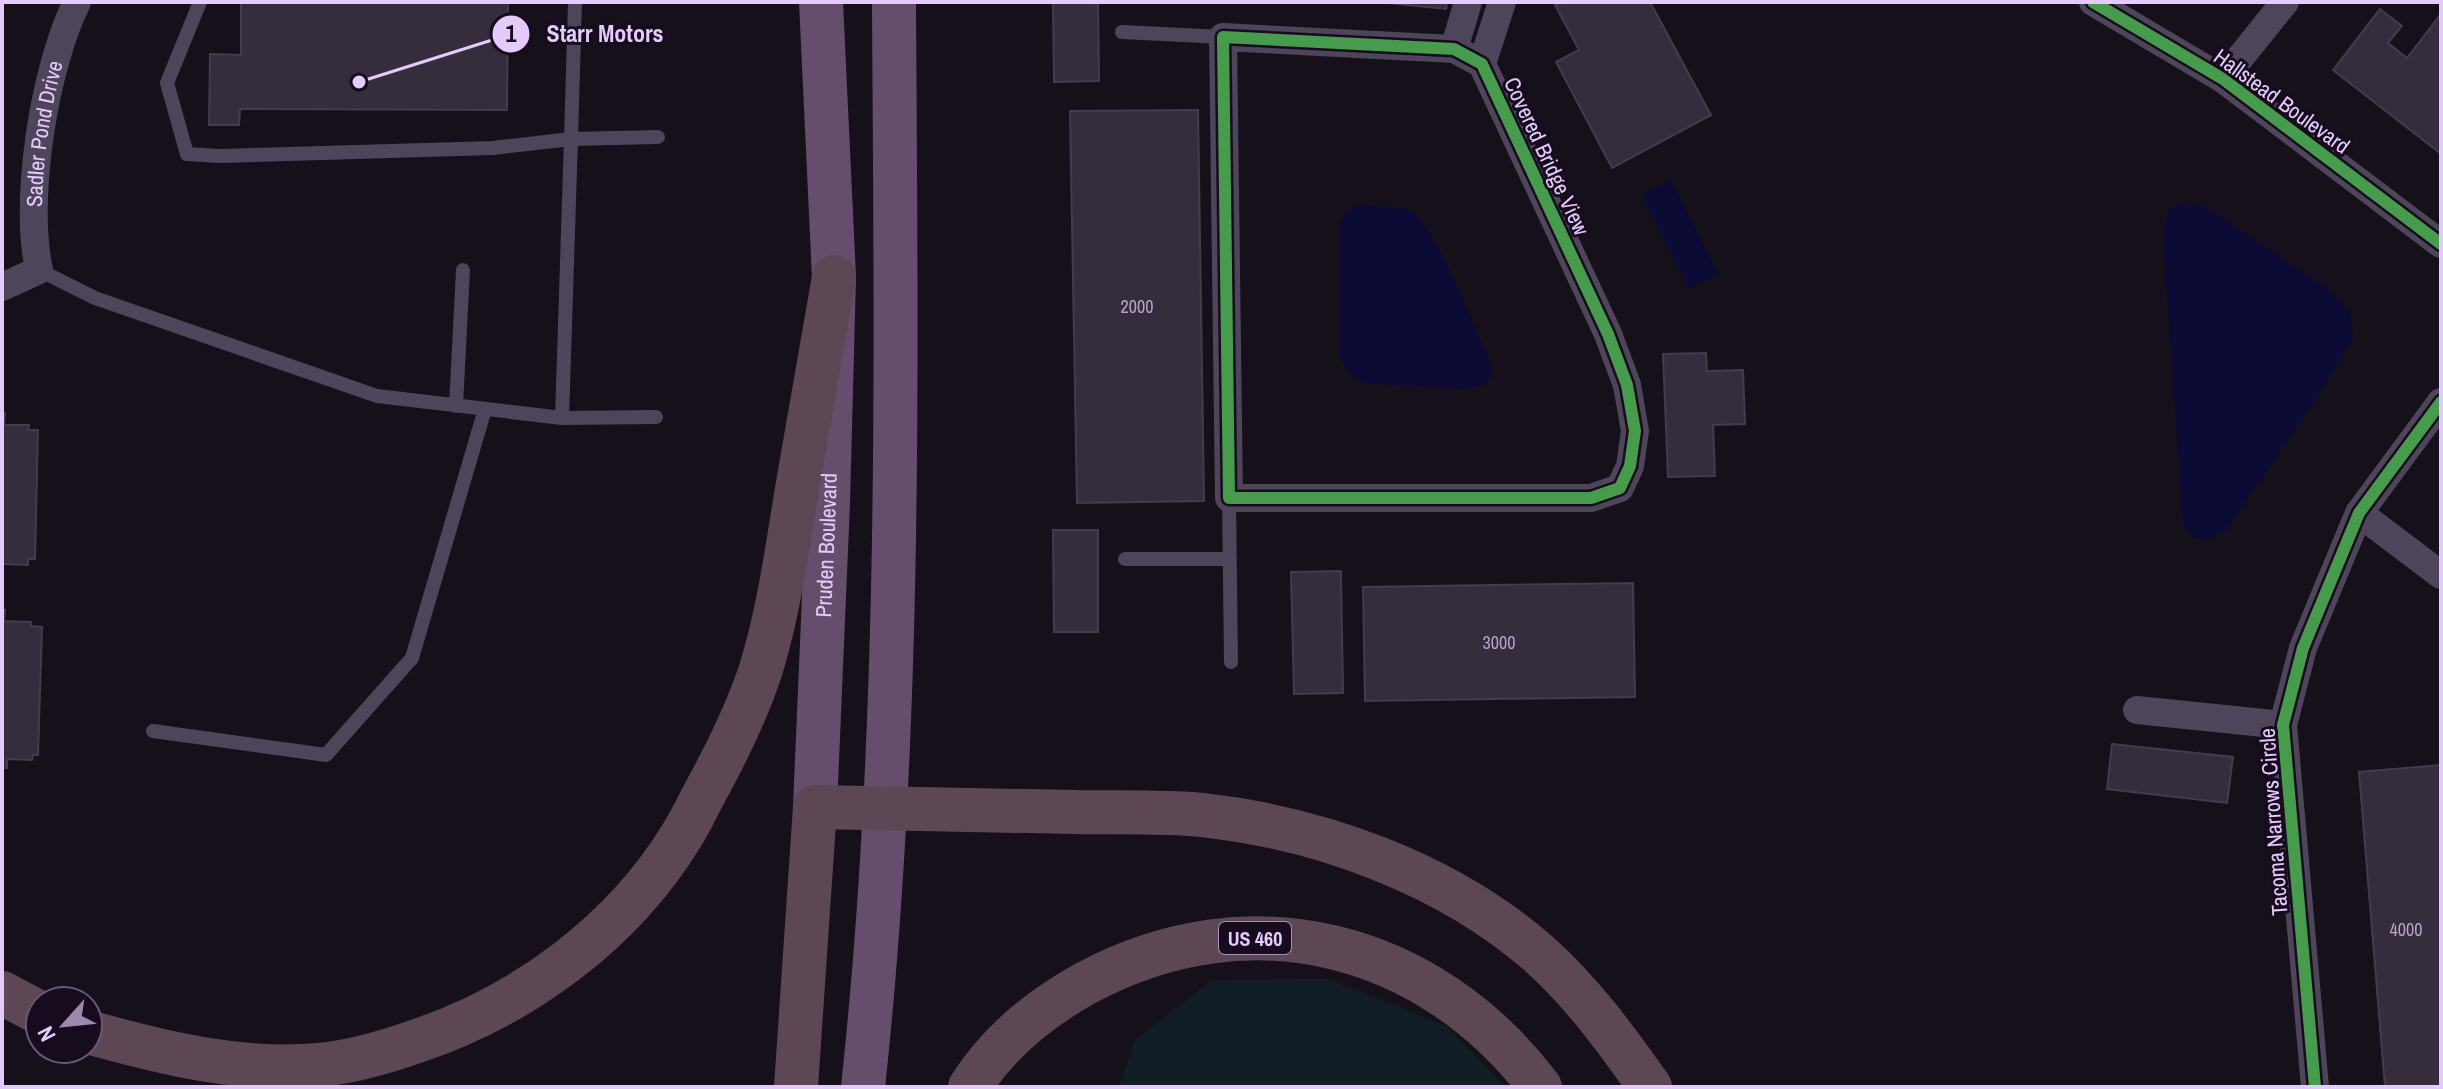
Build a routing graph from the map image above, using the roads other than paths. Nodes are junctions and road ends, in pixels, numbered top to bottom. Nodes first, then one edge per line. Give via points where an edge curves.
1 (77, 2) edge
2 (200, 2) edge
3 (575, 2) edge
4 (821, 2) edge
5 (894, 2) edge
6 (1468, 2) edge
7 (1502, 2) edge
8 (2093, 2) edge
9 (2285, 2) edge
10 (1122, 32) dead end
11 (1223, 37) junction
12 (1454, 49) junction
13 (1482, 64) junction
14 (2223, 79) junction
15 (658, 137) dead end
16 (571, 139) junction
17 (2441, 244) edge
18 (39, 270) junction
19 (463, 270) dead end
20 (834, 277) junction
21 (2, 287) edge
22 (2441, 402) edge
23 (456, 406) junction
24 (485, 409) junction
25 (656, 417) dead end
26 (562, 418) junction
27 (1229, 498) junction
28 (2359, 513) junction
29 (1125, 559) dead end
30 (1230, 559) junction
31 (2441, 575) edge
32 (1231, 662) dead end
33 (2137, 710) dead end
34 (2283, 725) junction
35 (153, 731) dead end
36 (815, 807) junction
37 (887, 809) junction
38 (2, 993) edge
39 (24, 1005) edge
40 (104, 1037) edge
41 (796, 1087) edge
42 (863, 1087) edge
43 (970, 1087) edge
44 (1540, 1087) edge
45 (1650, 1087) edge
46 (2315, 1087) edge

1 - 18 street, Sadler Pond Drive via 51,74 39,138 34,221
2 - 16 lane via 167,83 187,154 493,148
3 - 16 lane
4 - 20 main road, Pruden Boulevard
5 - 37 main road via 897,280
6 - 12 street
7 - 13 street, Covered Bridge View
8 - 14 street, Hallstead Boulevard
9 - 14 street
10 - 11 lane
11 - 12 street, Covered Bridge View
11 - 27 street
12 - 13 street, Covered Bridge View
13 - 27 street, Covered Bridge View via 1627,385 1635,431 1630,466 1620,488 1591,498
14 - 17 street, Hallstead Boulevard
15 - 16 lane
16 - 26 lane
18 - 21 street
18 - 23 lane via 95,298 377,396
19 - 23 lane
20 - 36 main road, Pruden Boulevard
20 - 40 highway via 781,597 760,672 731,745 681,836 616,919 567,962 511,999 451,1030 387,1052 321,1065 278,1066 159,1052
22 - 28 street, Tacoma Narrows Circle
23 - 24 lane
24 - 26 lane
24 - 35 lane via 412,658 326,755
25 - 26 lane
27 - 30 lane
28 - 31 street
28 - 34 street, Tacoma Narrows Circle via 2303,648
29 - 30 lane
30 - 32 lane
33 - 34 street
34 - 46 street, Tacoma Narrows Circle
36 - 37 highway
36 - 41 highway, Pruden Boulevard
37 - 42 main road
37 - 45 highway via 1201,815 1346,847 1437,885 1537,953 1612,1032
38 - 39 highway
43 - 44 highway, US 460 via 1018,1028 1111,970 1169,950 1256,937 1310,941 1372,958 1431,986 1486,1026

